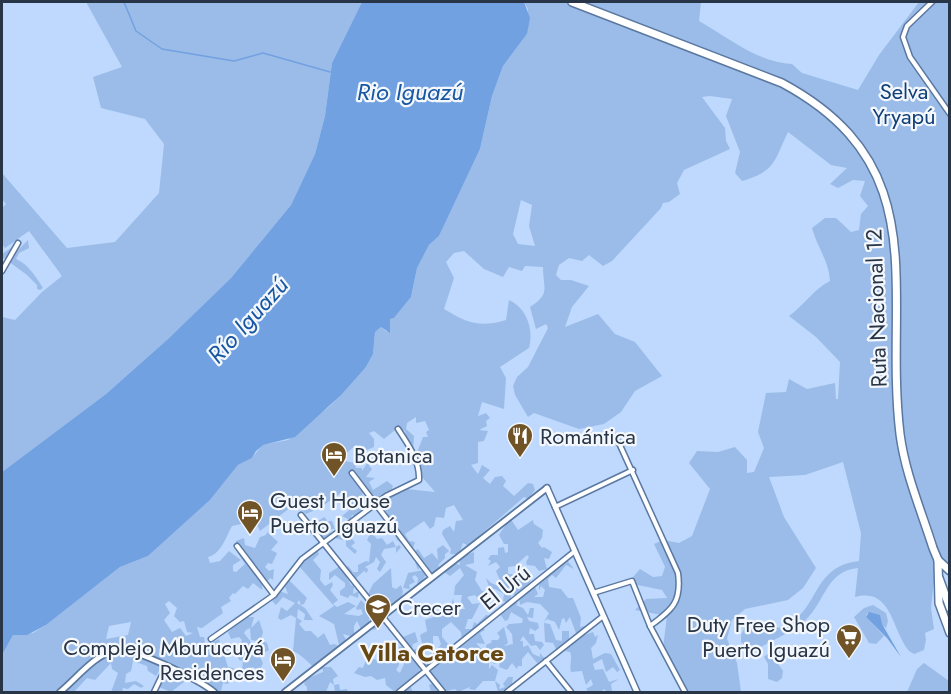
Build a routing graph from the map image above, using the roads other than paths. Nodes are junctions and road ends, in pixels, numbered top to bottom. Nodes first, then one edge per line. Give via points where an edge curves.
1 (572, 2) edge
2 (932, 2) edge
3 (950, 114) edge
4 (18, 243) dead end
5 (2, 271) edge
6 (398, 429) dead end
7 (619, 443) dead end
8 (633, 470) junction
9 (352, 472) dead end
10 (547, 488) joint
11 (375, 504) junction
12 (555, 507) junction
13 (301, 515) dead end
14 (324, 543) junction
15 (237, 546) dead end
16 (575, 551) junction
17 (938, 560) junction
18 (950, 571) edge
19 (938, 576) junction
20 (431, 577) junction
21 (592, 593) junction
22 (274, 595) junction
23 (950, 608) edge
24 (382, 616) junction
25 (602, 617) junction
26 (650, 626) junction
27 (950, 633) edge
28 (211, 639) dead end
29 (546, 662) junction
30 (166, 667) junction
31 (426, 671) junction
32 (509, 692) edge
33 (60, 693) edge
34 (154, 693) edge
35 (214, 693) edge
36 (285, 693) edge
37 (399, 693) edge
38 (443, 693) edge
39 (571, 693) edge
40 (637, 693) edge
41 (685, 693) edge

1 - 17 highway, Ruta Nacional 12 via 769,77 806,96 838,121 874,168 893,230 898,405 905,463
2 - 3 street via 907,26 903,37 910,57
4 - 5 street
6 - 11 street via 411,449 419,480
7 - 8 street
8 - 12 street
8 - 26 street via 678,573 680,589 669,612
9 - 11 street
10 - 12 main road
10 - 20 street
11 - 14 street
11 - 20 street
12 - 16 main road
13 - 14 street
14 - 22 street via 298,564
14 - 24 street
15 - 22 street
16 - 21 main road
16 - 31 street, El Urú
17 - 18 highway, Ruta Nacional 12
17 - 19 highway, Ruta Nacional 12
19 - 23 highway, Ruta Nacional 12
19 - 27 highway, Ruta Nacional 12 via 939,603
20 - 24 street
21 - 25 main road
21 - 26 street via 632,580
22 - 28 street
24 - 31 street
24 - 36 street
25 - 29 street
25 - 40 main road
26 - 41 street
29 - 32 street
29 - 39 street
30 - 33 street via 123,649 114,650
30 - 34 street
30 - 35 street via 201,682
31 - 37 street, El Urú
31 - 38 street

